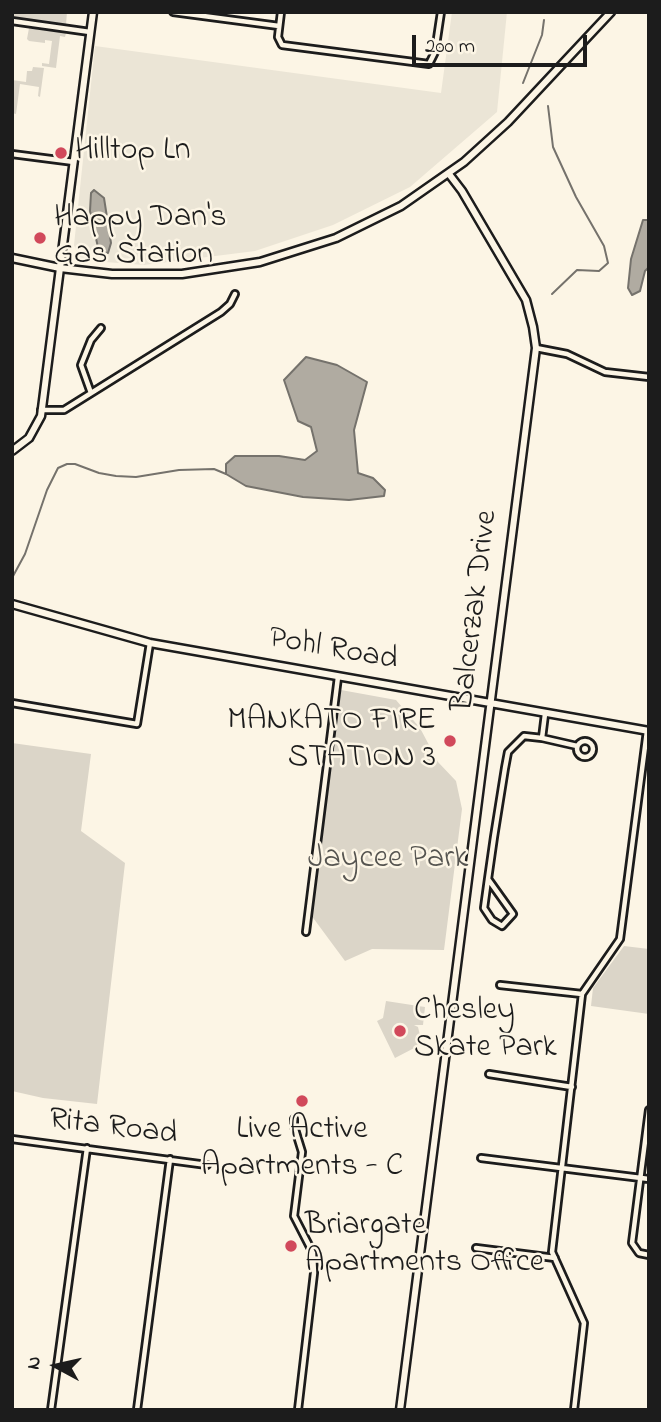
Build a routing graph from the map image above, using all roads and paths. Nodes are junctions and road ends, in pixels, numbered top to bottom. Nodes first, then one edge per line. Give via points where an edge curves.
1 (93, 12) edge
2 (173, 12) edge
3 (281, 12) edge
4 (441, 12) edge
5 (611, 12) edge
6 (12, 21) edge
7 (279, 26) junction
8 (90, 32) junction
9 (12, 154) edge
10 (74, 162) junction
11 (449, 174) junction
12 (12, 258) edge
13 (60, 268) junction
14 (235, 294) dead end
15 (101, 328) dead end
16 (536, 348) junction
17 (649, 377) edge
18 (91, 393) junction
19 (41, 410) junction
20 (12, 451) edge
21 (12, 604) edge
22 (150, 643) junction
23 (338, 677) junction
24 (12, 703) edge
25 (490, 704) junction
26 (545, 714) junction
27 (648, 731) edge
28 (542, 738) junction
29 (577, 746) dead end
30 (639, 786) junction
31 (649, 787) edge
32 (488, 879) junction
33 (306, 932) dead end
34 (500, 985) dead end
35 (582, 994) junction
36 (489, 1074) dead end
37 (572, 1087) junction
38 (649, 1110) edge
39 (294, 1119) dead end
40 (12, 1139) edge
41 (87, 1149) junction
42 (481, 1158) dead end
43 (170, 1159) junction
44 (207, 1165) dead end
45 (563, 1169) junction
46 (642, 1178) junction
47 (649, 1179) edge
48 (476, 1248) dead end
49 (649, 1255) edge
50 (555, 1258) junction
51 (51, 1410) edge
52 (137, 1410) edge
53 (298, 1410) edge
54 (400, 1410) edge
55 (574, 1410) edge

1 - 8 street
2 - 7 street
3 - 7 street
4 - 7 street via 436,52 429,64 282,45
5 - 11 street via 508,122
6 - 8 street
8 - 10 street
9 - 10 street
10 - 13 street
11 - 13 street via 360,227 260,262 162,275
11 - 16 street, Balcerzak Drive via 526,300
12 - 13 street
13 - 19 street
14 - 18 street via 221,312
15 - 18 street via 81,365
16 - 17 street via 567,354 605,372
16 - 25 street, Balcerzak Drive
18 - 19 street via 64,410
19 - 20 street via 29,438
21 - 22 street, Pohl Road
22 - 23 street, Pohl Road
22 - 24 street via 137,724
23 - 25 street, Pohl Road
23 - 33 street
25 - 26 street, Pohl Road
25 - 54 street, Balcerzak Drive
26 - 27 street, Pohl Road
26 - 28 street
27 - 30 street
28 - 29 street
28 - 32 street via 524,736 508,752
30 - 31 street
30 - 35 street via 620,939
32 - 32 street via 484,908 502,926 513,914
34 - 35 street
35 - 37 street
36 - 37 street
37 - 45 street
38 - 46 street
39 - 53 street via 302,1152 294,1216 313,1252 314,1273
40 - 41 street, Rita Road
41 - 43 street, Rita Road
41 - 51 street
42 - 45 street
43 - 44 street, Rita Road
43 - 52 street
45 - 46 street
45 - 50 street via 552,1252
46 - 47 street
46 - 49 street via 632,1242 639,1253
48 - 50 street
50 - 55 street via 584,1323

